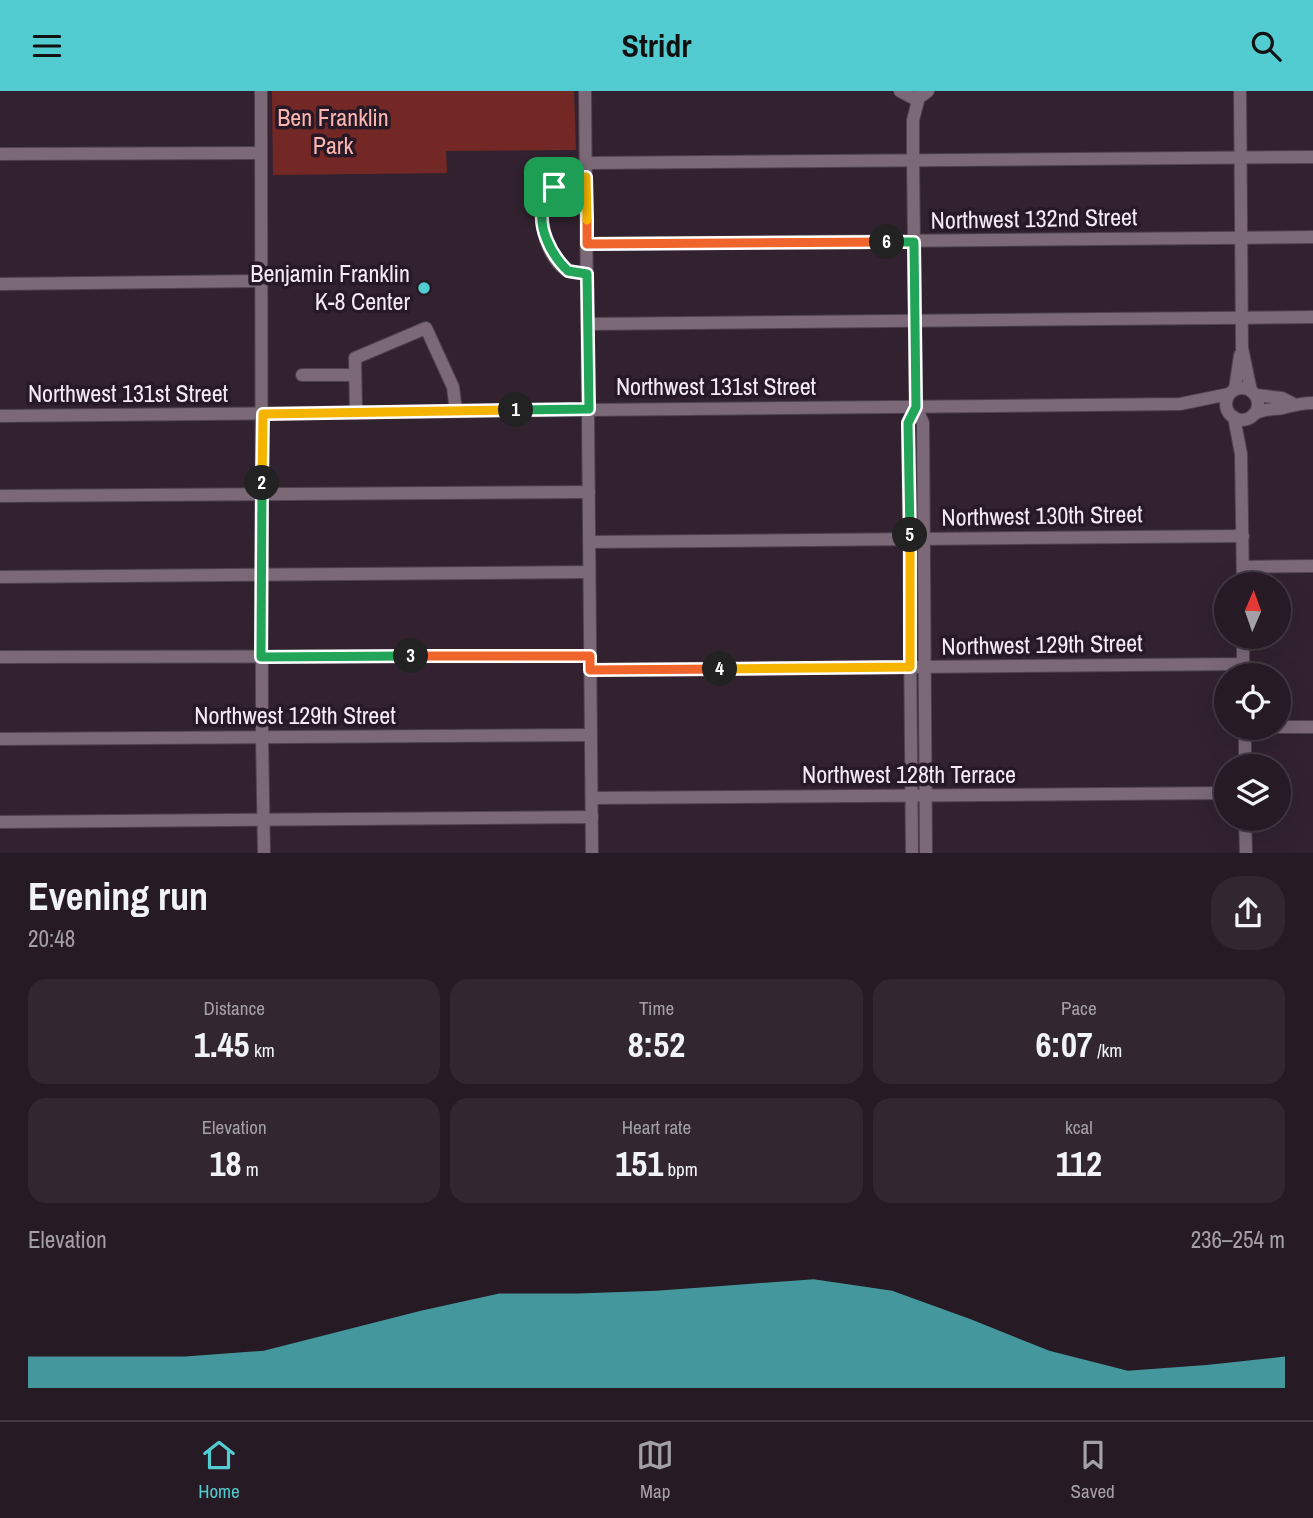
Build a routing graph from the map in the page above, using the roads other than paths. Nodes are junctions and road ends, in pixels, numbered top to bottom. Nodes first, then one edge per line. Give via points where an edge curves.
1 (261, 91) edge
2 (585, 91) edge
3 (1240, 91) edge
4 (914, 94) edge
5 (261, 153) junction
6 (0, 155) edge
7 (1313, 157) edge
8 (1241, 158) junction
9 (913, 161) junction
10 (586, 163) junction
11 (586, 177) junction
12 (1242, 237) junction
13 (1313, 237) edge
14 (914, 242) junction
15 (587, 244) junction
16 (587, 274) junction
17 (261, 281) junction
18 (0, 283) edge
19 (1313, 317) edge
20 (1242, 318) junction
21 (915, 321) junction
22 (588, 324) junction
23 (1242, 348) junction
24 (302, 375) dead end
25 (355, 375) junction
26 (1232, 391) junction
27 (1253, 393) junction
28 (1292, 403) junction
29 (1313, 403) edge
30 (1180, 404) junction
31 (916, 407) junction
32 (589, 409) junction
33 (456, 411) junction
34 (356, 413) junction
35 (1230, 413) junction
36 (263, 414) junction
37 (0, 416) edge
38 (1252, 416) junction
39 (1241, 454) junction
40 (589, 492) junction
41 (262, 495) junction
42 (0, 496) edge
43 (1243, 535) junction
44 (910, 539) junction
45 (924, 539) junction
46 (590, 543) junction
47 (1313, 566) edge
48 (1243, 567) junction
49 (589, 572) junction
50 (1243, 572) edge
51 (261, 576) junction
52 (0, 577) edge
53 (590, 656) junction
54 (0, 657) edge
55 (261, 657) junction
56 (910, 667) junction
57 (925, 667) junction
58 (590, 670) junction
59 (1214, 670) edge
60 (1291, 727) edge
61 (1313, 727) edge
62 (590, 735) junction
63 (262, 737) junction
64 (0, 739) edge
65 (1214, 793) edge
66 (912, 796) junction
67 (926, 796) junction
68 (592, 798) junction
69 (592, 817) junction
70 (264, 820) junction
71 (0, 822) edge
72 (1245, 831) edge
73 (264, 853) edge
74 (592, 853) edge
75 (912, 853) edge
76 (926, 853) edge
77 (1246, 853) edge

1 - 5 street
2 - 10 street
3 - 8 street
4 - 9 street
5 - 6 street
5 - 17 street
7 - 8 street
8 - 9 street
8 - 12 street
9 - 10 street
9 - 14 street
10 - 11 street
11 - 15 street
11 - 16 street via 554,187 544,201 541,218 546,239 561,265
12 - 13 street, Northwest 132nd Street
12 - 14 street, Northwest 132nd Street
12 - 20 street
14 - 15 street, Northwest 132nd Street
14 - 21 street
15 - 16 street
16 - 22 street
17 - 18 street
17 - 36 street
19 - 20 street
20 - 21 street
20 - 23 street
21 - 22 street
21 - 31 street
22 - 32 street
23 - 26 street
23 - 27 street
24 - 25 street
25 - 33 street via 355,358 426,328 453,387
25 - 34 street
26 - 27 street via 1245,388
26 - 30 street, Northwest 131st Street
26 - 35 street via 1226,404
27 - 28 street
27 - 38 street via 1257,408
28 - 29 street
28 - 38 street
30 - 31 street, Northwest 131st Street
30 - 35 street, Northwest 131st Street
31 - 32 street, Northwest 131st Street
31 - 44 street via 908,423
31 - 45 street via 923,423
32 - 33 street, Northwest 131st Street
32 - 40 street
33 - 34 street, Northwest 131st Street
34 - 36 street, Northwest 131st Street
35 - 38 street via 1242,420
35 - 39 street
36 - 37 street, Northwest 131st Street
36 - 41 street
38 - 39 street
39 - 43 street
40 - 41 street
40 - 46 street
41 - 42 street
41 - 51 street
43 - 45 street, Northwest 130th Street
43 - 48 street
44 - 45 street, Northwest 130th Street
44 - 46 street, Northwest 130th Street
44 - 56 street
45 - 57 street
46 - 49 street
47 - 48 street
48 - 50 street
49 - 51 street
49 - 53 street
51 - 52 street
51 - 55 street
53 - 55 street
53 - 58 street
54 - 55 street
55 - 63 street
56 - 57 street, Northwest 129th Street
56 - 58 street, Northwest 129th Street
56 - 66 street
57 - 59 street, Northwest 129th Street
57 - 67 street
58 - 62 street
60 - 61 street
62 - 63 street, Northwest 129th Street
62 - 68 street
63 - 64 street, Northwest 129th Street
63 - 70 street
65 - 67 street, Northwest 128th Terrace
66 - 67 street, Northwest 128th Terrace
66 - 68 street, Northwest 128th Terrace
66 - 75 street
67 - 76 street
68 - 69 street
69 - 70 street
69 - 74 street
70 - 71 street
70 - 73 street
72 - 77 street

